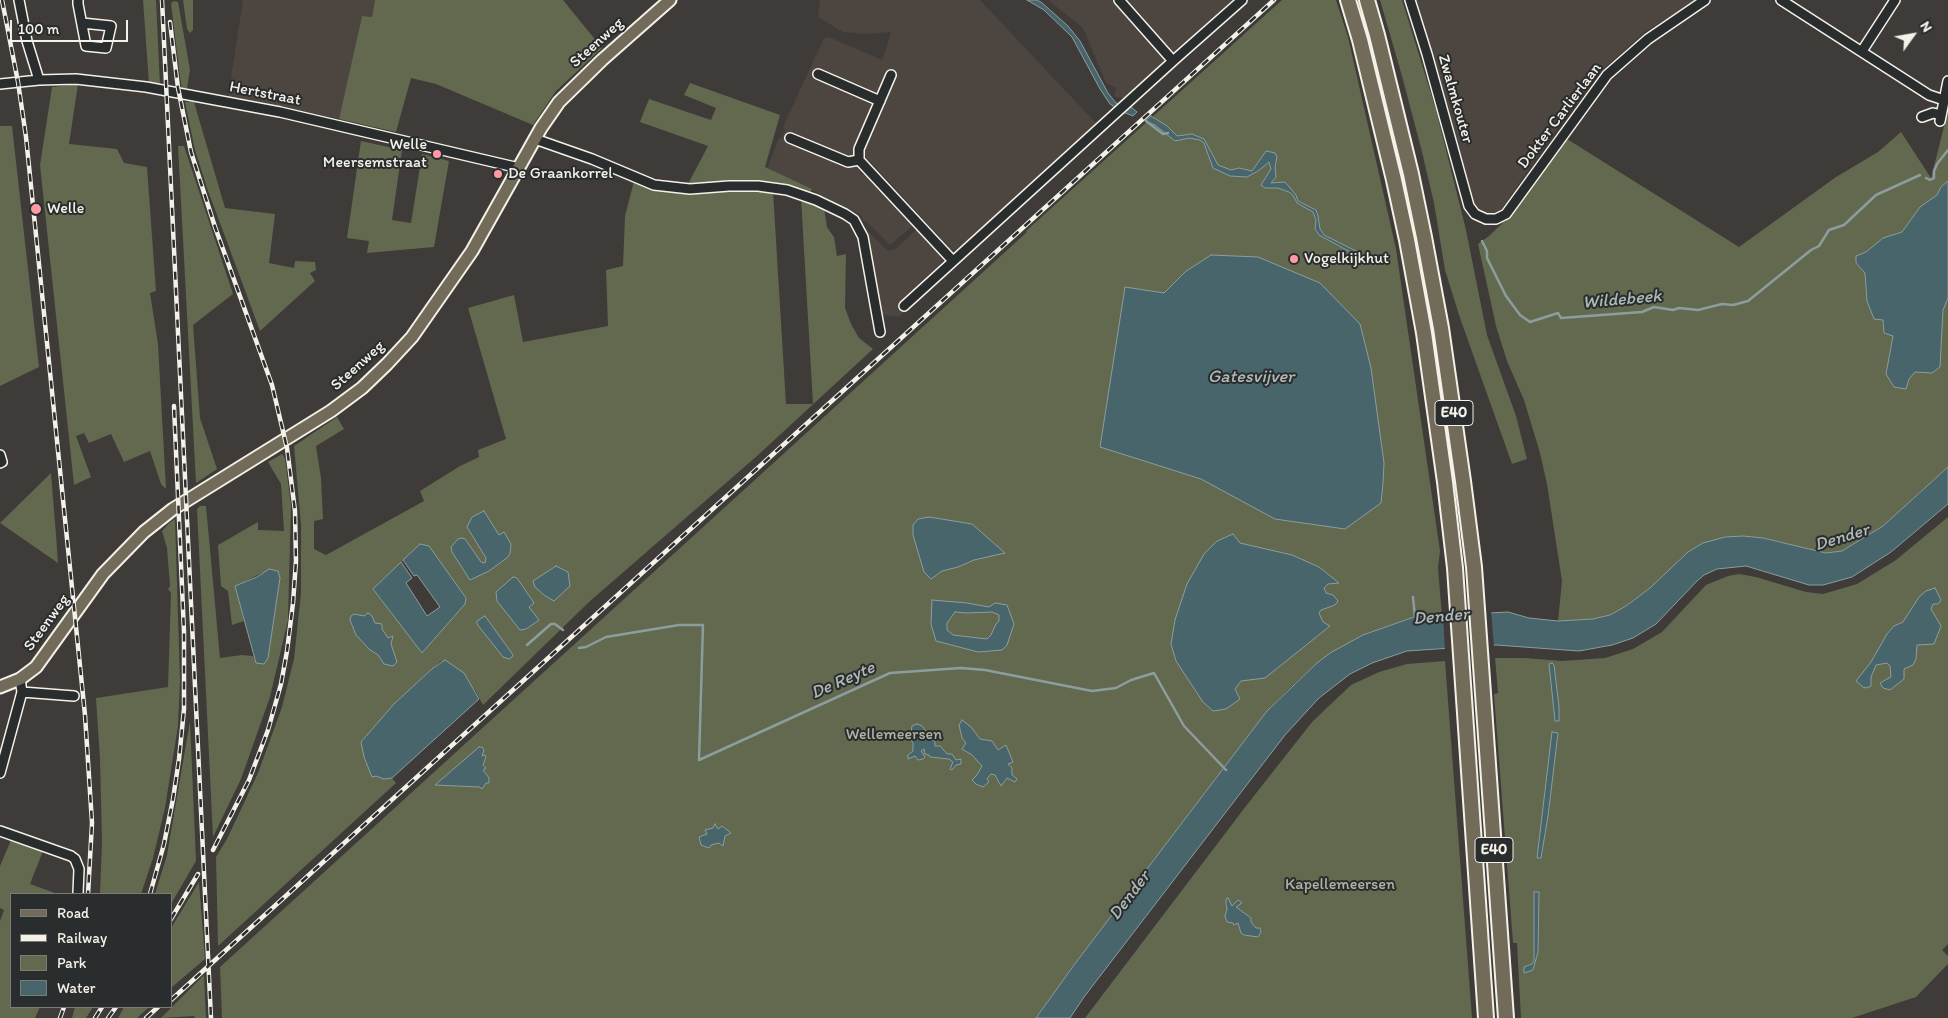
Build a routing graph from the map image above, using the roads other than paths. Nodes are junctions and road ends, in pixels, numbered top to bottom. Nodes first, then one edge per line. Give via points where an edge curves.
1 (19, 0) edge
2 (78, 0) edge
3 (670, 0) edge
4 (1119, 0) edge
5 (1242, 0) edge
6 (1348, 0) edge
7 (1367, 0) edge
8 (1410, 0) edge
9 (1705, 0) edge
10 (1781, 0) edge
11 (1895, 0) edge
12 (82, 22) dead end
13 (1862, 51) junction
14 (1173, 61) junction
15 (818, 74) dead end
16 (891, 75) dead end
17 (39, 80) junction
18 (1948, 81) edge
19 (0, 84) edge
20 (1944, 100) junction
21 (880, 101) junction
22 (1922, 117) dead end
23 (790, 138) dead end
24 (535, 139) junction
25 (859, 160) junction
26 (519, 168) junction
27 (1469, 206) joint
28 (953, 261) junction
29 (904, 306) dead end
30 (880, 332) dead end
31 (0, 455) edge
32 (0, 463) edge
33 (20, 679) junction
34 (0, 687) edge
35 (22, 692) junction
36 (74, 696) dead end
37 (0, 773) edge
38 (0, 831) edge
39 (78, 893) edge
40 (1486, 1018) edge
41 (1506, 1018) edge

1 - 17 street
2 - 12 street
3 - 24 main road, Steenweg via 568,92
4 - 14 street
5 - 14 street
6 - 40 highway, E40 via 1394,180 1411,262 1445,482 1455,568
7 - 41 highway, E40 via 1424,237 1444,347 1474,566
8 - 27 street, Zwalmkouter
9 - 27 street, Dokter Carlierlaan via 1648,39 1608,75 1506,214 1486,220
10 - 13 street
11 - 13 street
13 - 20 street via 1929,95
14 - 28 street
15 - 21 street
16 - 21 street
17 - 19 street, Hertstraat
17 - 26 street, Hertstraat via 94,80 191,95
18 - 20 street
20 - 22 street via 1941,118 1933,113
21 - 25 street via 859,149
23 - 25 street via 848,162
24 - 26 main road, Steenweg
24 - 30 street via 592,158 654,185 690,189 748,186 787,190 845,214 854,220 863,237
25 - 28 street
26 - 33 main road, Steenweg via 472,250 412,337 387,364 331,411 173,509 144,532 103,574 42,660
28 - 29 street
31 - 32 street
33 - 34 main road, Steenweg
33 - 35 street
35 - 36 street
35 - 37 street
38 - 39 street via 75,859 79,869

